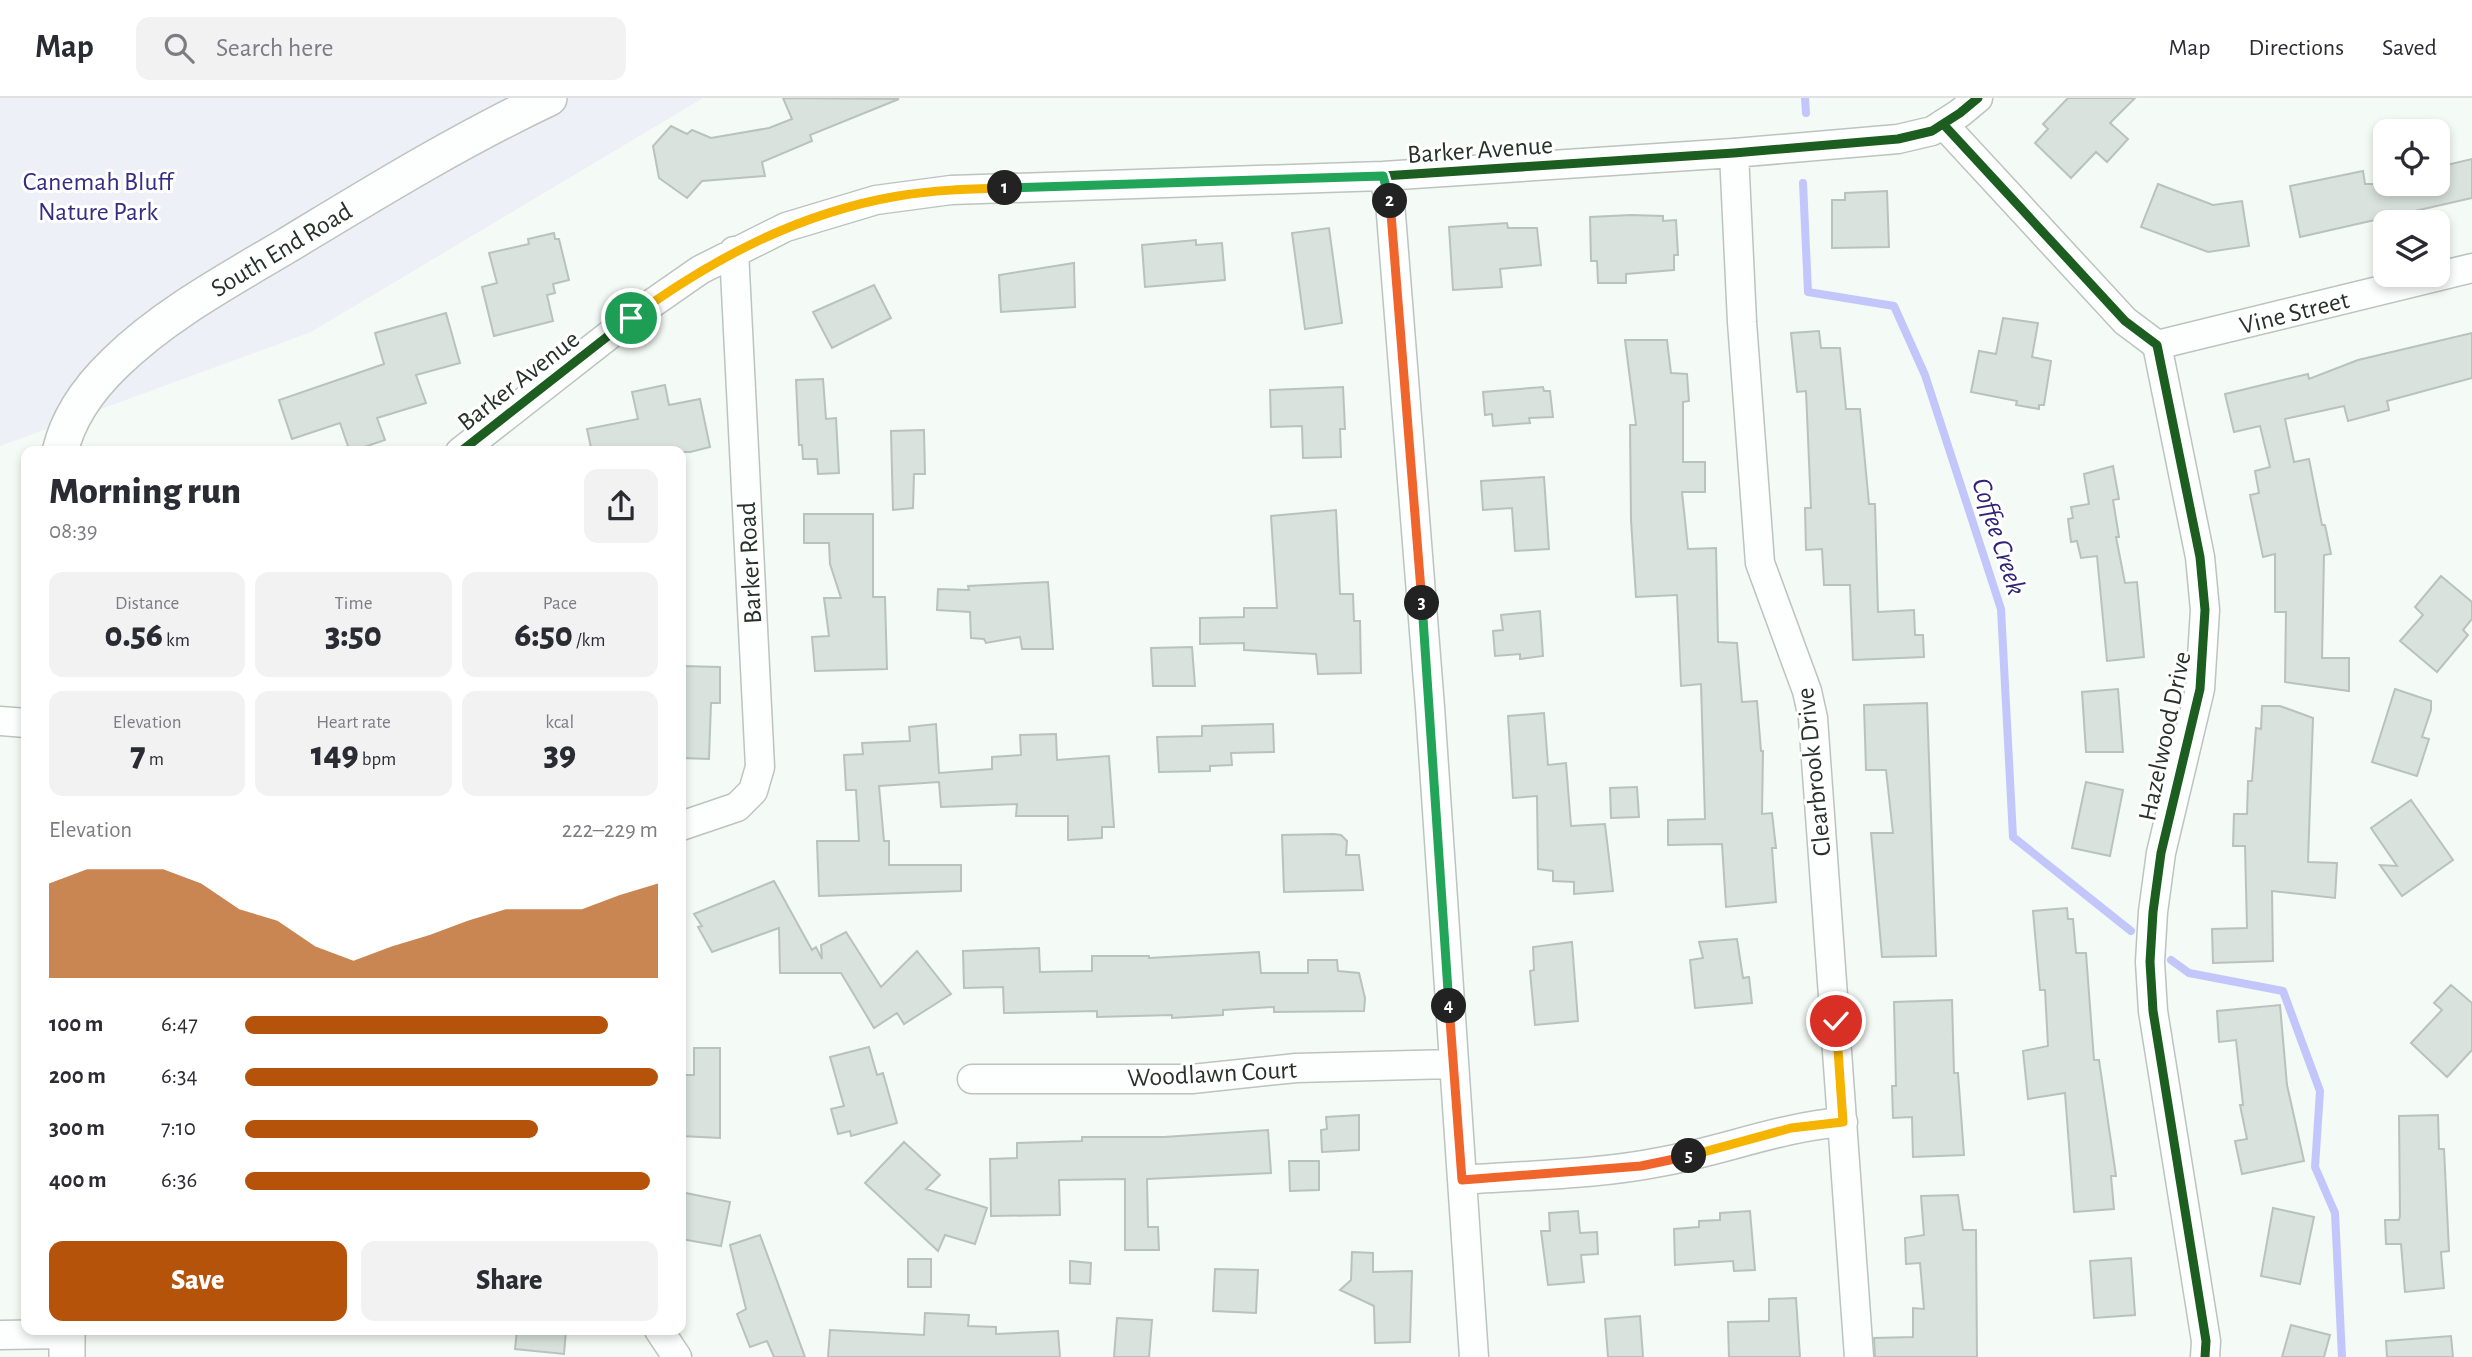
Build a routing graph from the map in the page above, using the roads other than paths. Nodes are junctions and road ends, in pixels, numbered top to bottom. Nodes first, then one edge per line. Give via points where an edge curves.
1 (549, 98) edge
2 (1978, 98) edge
3 (1944, 125) junction
4 (1734, 153) junction
5 (1383, 176) junction
6 (734, 251) junction
7 (2472, 268) edge
8 (2157, 345) junction
9 (62, 446) edge
10 (468, 446) edge
11 (0, 721) edge
12 (21, 723) edge
13 (686, 824) edge
14 (1452, 1064) junction
15 (972, 1079) dead end
16 (1843, 1122) junction
17 (1462, 1180) junction
18 (0, 1335) edge
19 (662, 1335) edge
20 (67, 1340) edge
21 (677, 1357) edge
22 (1474, 1357) edge
23 (1859, 1357) edge
24 (2205, 1357) edge

1 - 9 main road, South End Road via 406,174 166,321 115,363 91,390 73,417
2 - 3 street, Barker Avenue
3 - 4 street, Barker Avenue via 1898,139
3 - 8 street via 2125,321
4 - 5 street, Barker Avenue
4 - 16 street, Clearbrook Drive via 1758,543 1764,578 1801,673 1813,718
5 - 6 street, Barker Avenue via 930,191 816,217
5 - 14 street via 1390,202 1408,420
6 - 10 street, Barker Avenue via 631,318
6 - 13 street, Barker Road via 760,767 753,791 737,807
7 - 8 street, Vine Street
8 - 24 street, Hazelwood Drive via 2200,557 2205,610 2200,690 2161,853 2152,912 2152,1011
11 - 12 street
14 - 15 street, Woodlawn Court via 1296,1068 1192,1079
14 - 17 street
16 - 17 street via 1791,1128 1641,1166
16 - 23 street, Clearbrook Drive
17 - 22 street
18 - 20 street
19 - 21 street

